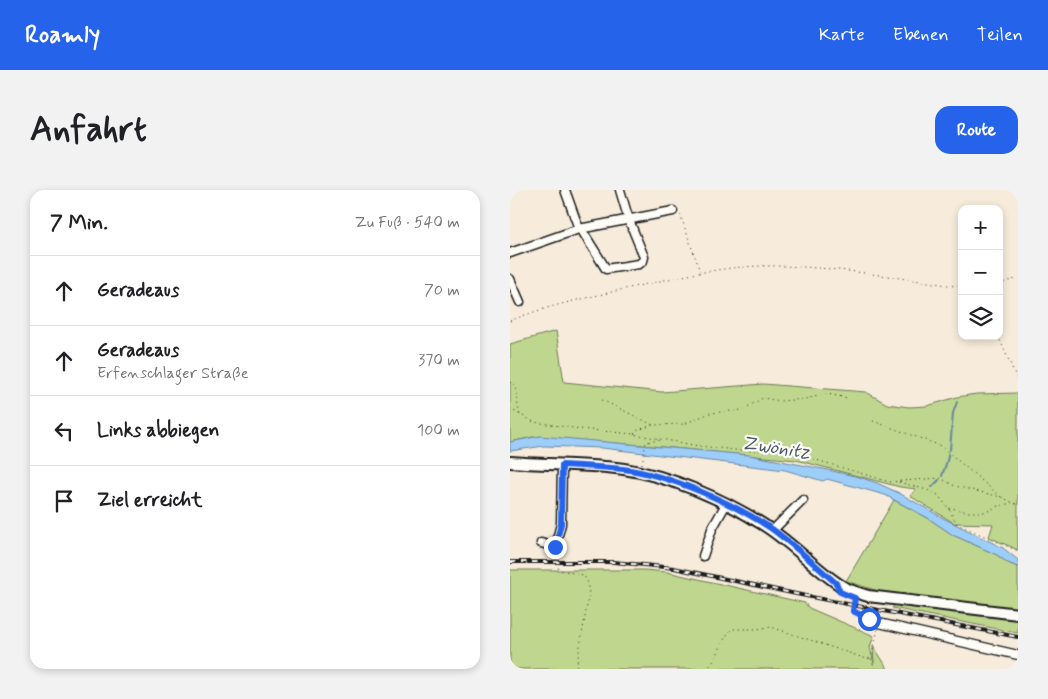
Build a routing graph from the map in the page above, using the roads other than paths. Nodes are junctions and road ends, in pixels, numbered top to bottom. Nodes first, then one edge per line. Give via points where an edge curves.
1 (565, 190) edge
2 (620, 190) edge
3 (673, 211) road end
4 (629, 220) junction
5 (580, 229) junction
6 (510, 253) edge
7 (510, 279) edge
8 (520, 302) dead end
9 (510, 462) edge
10 (562, 465) junction
11 (803, 500) dead end
12 (726, 504) junction
13 (773, 530) junction
14 (541, 543) dead end
15 (702, 556) dead end
16 (1018, 614) edge
17 (869, 619) road end
18 (1018, 655) edge

1 - 5 street
2 - 4 street
3 - 4 street
4 - 5 street
4 - 5 street via 644,257 639,264 606,269
5 - 6 street
7 - 8 street
9 - 10 main road
10 - 12 main road via 641,472
10 - 14 street via 560,531 555,547
11 - 13 street
12 - 13 main road
12 - 15 street
13 - 16 main road via 836,583 858,593
17 - 18 street via 879,624

